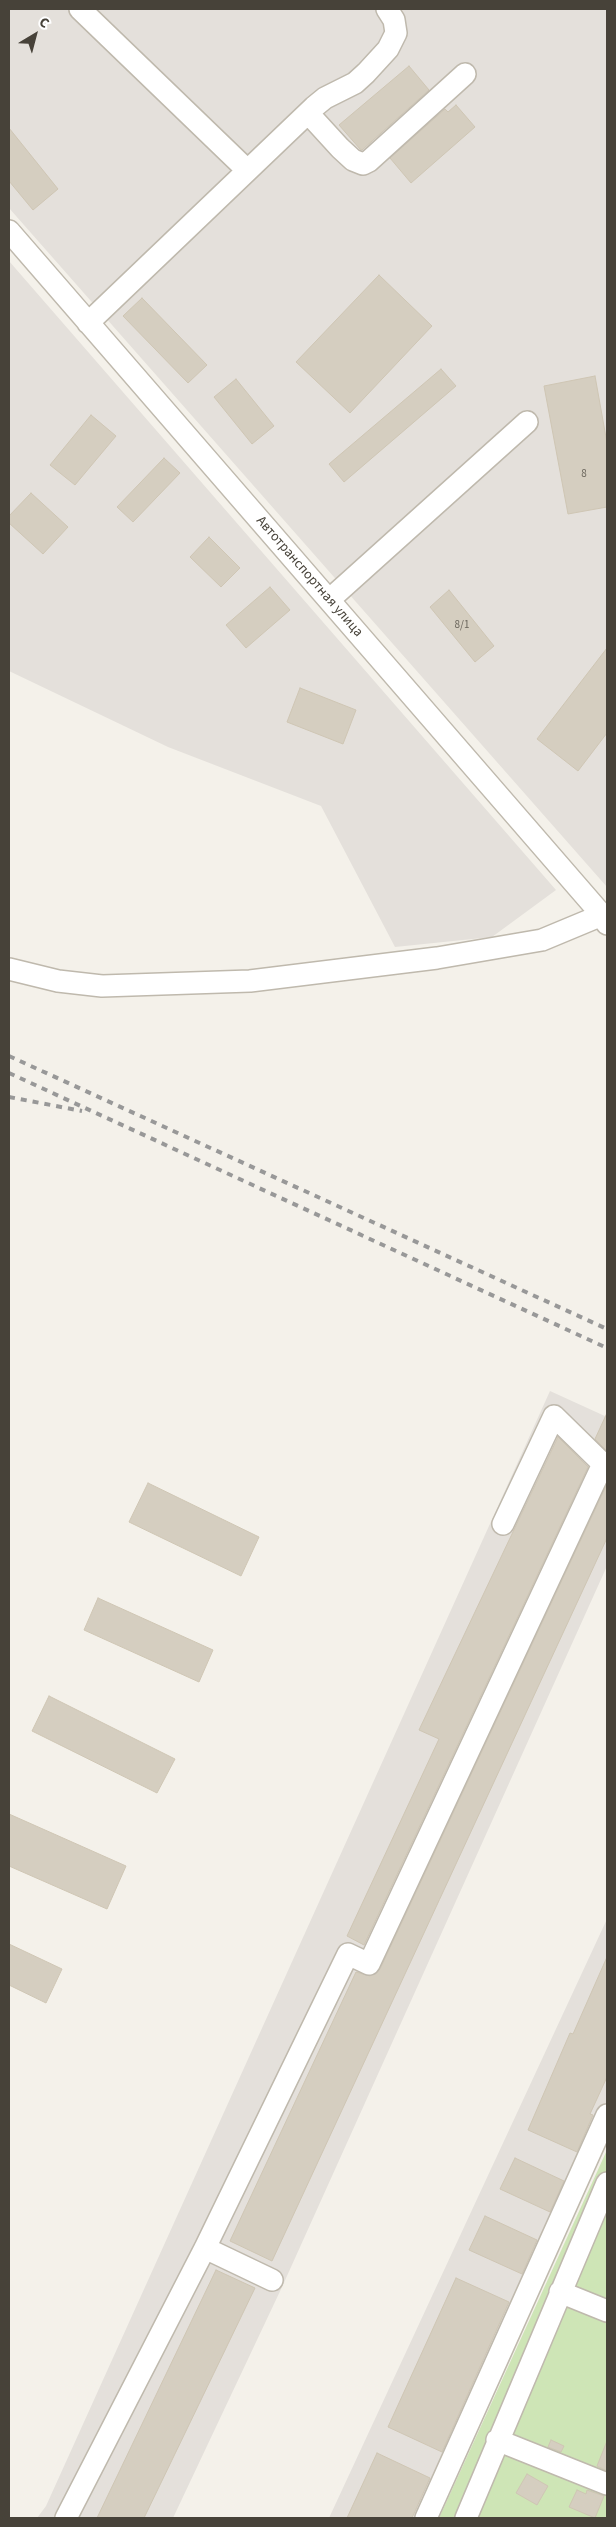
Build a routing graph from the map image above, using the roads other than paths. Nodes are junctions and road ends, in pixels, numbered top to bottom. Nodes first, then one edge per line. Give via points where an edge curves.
1 (80, 9) edge
2 (387, 9) edge
3 (466, 74) dead end
4 (308, 113) junction
5 (247, 170) junction
6 (9, 231) edge
7 (88, 322) junction
8 (527, 422) dead end
9 (329, 600) junction
10 (605, 919) edge
11 (9, 969) edge
12 (503, 1524) dead end
13 (607, 2115) edge
14 (607, 2183) edge
15 (205, 2248) junction
16 (272, 2280) dead end
17 (560, 2292) junction
18 (607, 2311) edge
19 (498, 2440) junction
20 (607, 2484) edge
21 (66, 2518) edge
22 (426, 2518) edge
23 (466, 2518) edge

1 - 5 street
2 - 4 street via 394,20 396,33 388,49 355,83 325,98
3 - 4 street via 363,164 340,148
4 - 5 street
5 - 7 street
6 - 7 street, Автотранспортная улица
7 - 9 street, Автотранспортная улица
8 - 9 street
9 - 10 street, Автотранспортная улица
10 - 11 street via 542,940 437,958 250,981 102,986 58,981
12 - 15 street via 554,1416 603,1464 369,1964 348,1954
13 - 22 street
14 - 17 street
15 - 16 street
15 - 21 street
17 - 18 street
17 - 19 street
19 - 20 street
19 - 23 street

